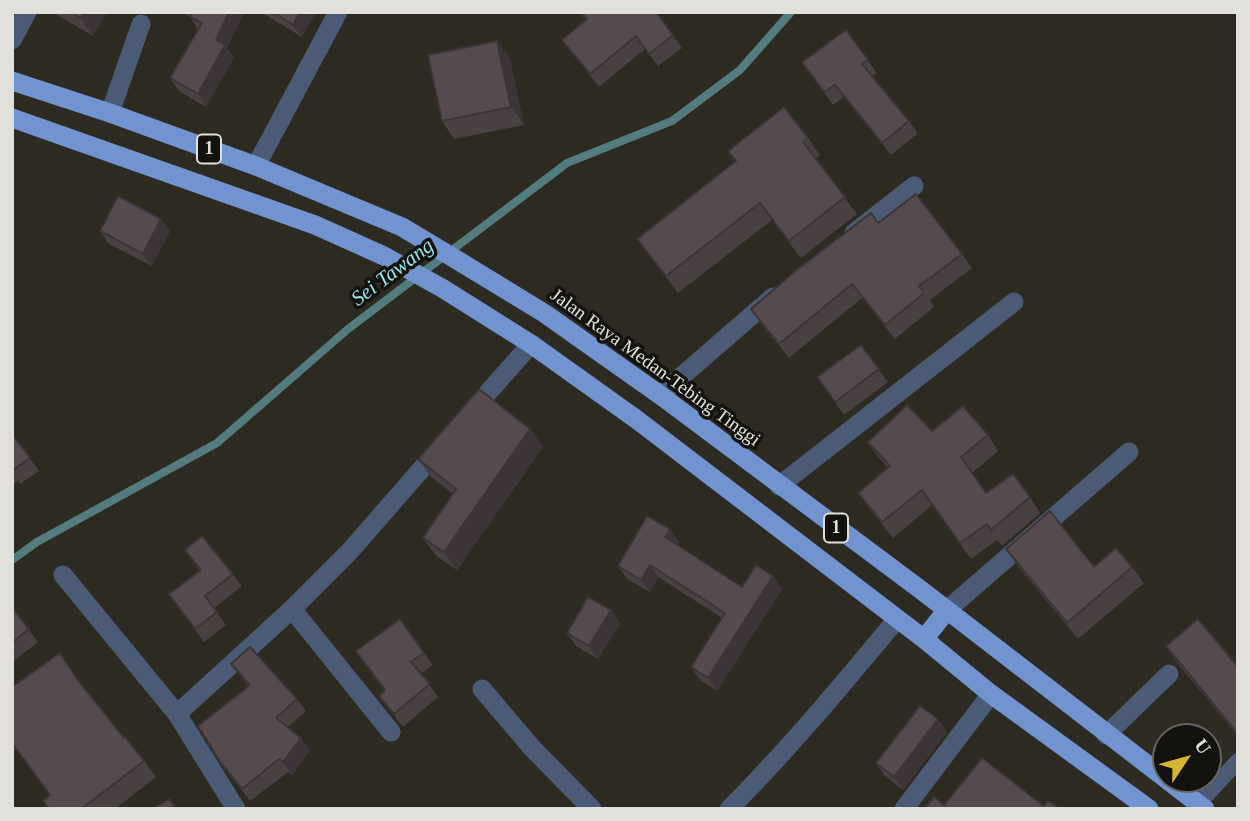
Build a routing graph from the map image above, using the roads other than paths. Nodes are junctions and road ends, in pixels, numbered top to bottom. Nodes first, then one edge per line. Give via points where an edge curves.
1 (27, 12) edge
2 (338, 12) edge
3 (141, 24) dead end
4 (12, 40) edge
5 (12, 81) edge
6 (110, 113) junction
7 (12, 118) edge
8 (256, 166) junction
9 (914, 186) dead end
10 (842, 242) edge
11 (791, 282) edge
12 (1014, 302) dead end
13 (531, 344) junction
14 (660, 395) junction
15 (1129, 452) dead end
16 (779, 486) junction
17 (63, 575) dead end
18 (292, 609) junction
19 (947, 610) junction
20 (897, 619) junction
21 (923, 639) junction
22 (1169, 674) dead end
23 (482, 690) dead end
24 (991, 694) junction
25 (177, 714) junction
26 (391, 732) dead end
27 (1106, 735) junction
28 (1238, 761) edge
29 (1202, 806) edge
30 (236, 809) edge
31 (592, 809) edge
32 (729, 809) edge
33 (904, 809) edge
34 (1149, 809) edge

1 - 4 street
2 - 8 street
3 - 6 street
5 - 6 highway, Jalan Raya Medan-Tebing Tinggi / 1
6 - 8 highway, Jalan Raya Medan-Tebing Tinggi / 1
7 - 13 highway, 1 via 315,225 384,256
8 - 14 highway, Jalan Raya Medan-Tebing Tinggi / 1 via 402,227 544,313
9 - 10 street
11 - 14 street
12 - 16 street
13 - 18 street via 350,551
13 - 20 highway, 1
14 - 16 highway, Jalan Raya Medan-Tebing Tinggi / 1
15 - 19 street
16 - 19 highway, Jalan Raya Medan-Tebing Tinggi / 1
17 - 25 street
18 - 25 street
18 - 26 street
19 - 21 highway
19 - 27 highway, Jalan Raya Medan-Tebing Tinggi / 1
20 - 21 highway, 1
20 - 32 street
21 - 24 highway, 1
22 - 27 street
23 - 31 street
24 - 33 street
24 - 34 highway, 1
25 - 30 street
27 - 29 highway, Jalan Raya Medan-Tebing Tinggi / 1
28 - 29 lane

